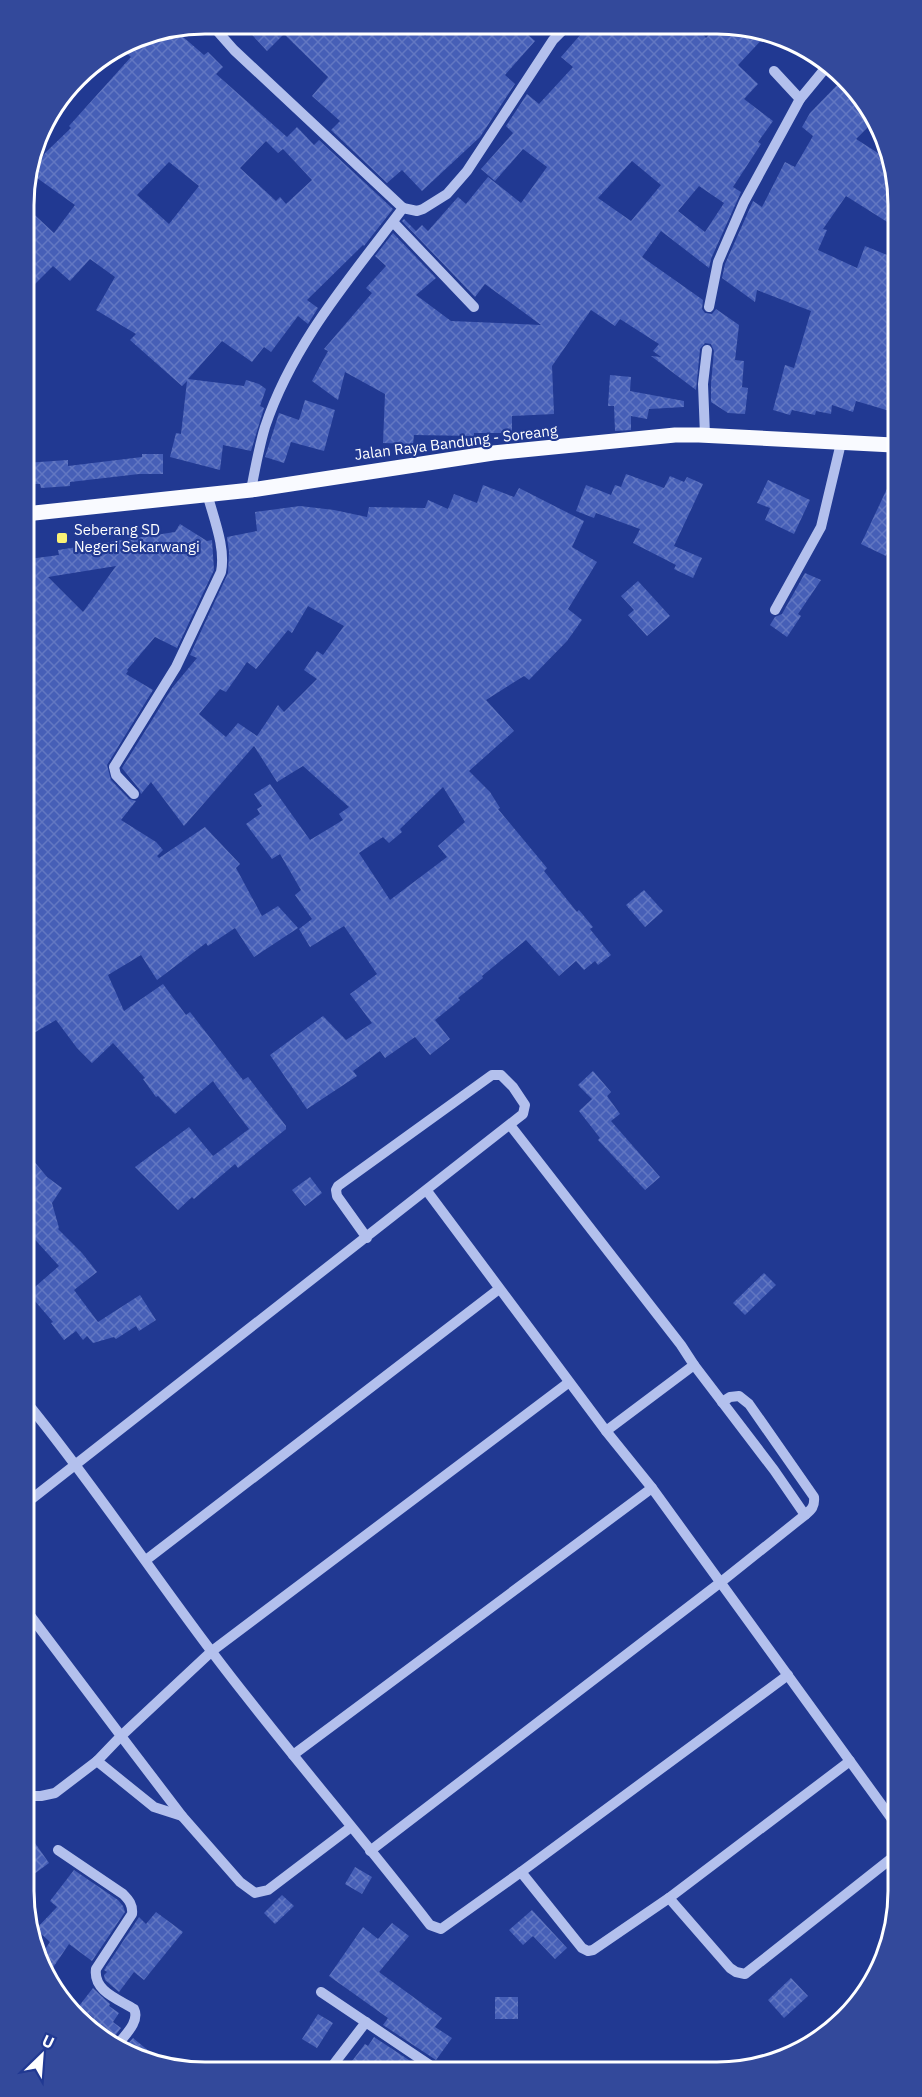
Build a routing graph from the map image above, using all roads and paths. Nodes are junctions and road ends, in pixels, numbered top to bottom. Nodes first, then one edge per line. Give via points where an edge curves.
1 (221, 35) edge
2 (559, 35) edge
3 (774, 71) dead end
4 (823, 72) edge
5 (800, 99) junction
6 (403, 208) junction
7 (393, 222) junction
8 (474, 307) dead end
9 (710, 307) dead end
10 (707, 350) dead end
11 (705, 435) junction
12 (841, 443) junction
13 (888, 445) edge
14 (251, 490) junction
15 (207, 493) junction
16 (35, 513) edge
17 (775, 610) dead end
18 (134, 794) dead end
19 (510, 1125) junction
20 (427, 1191) junction
21 (367, 1238) junction
22 (499, 1289) junction
23 (694, 1365) junction
24 (568, 1383) junction
25 (722, 1402) junction
26 (35, 1413) edge
27 (606, 1431) junction
28 (77, 1464) junction
29 (652, 1488) junction
30 (35, 1496) edge
31 (805, 1515) junction
32 (146, 1560) junction
33 (721, 1582) junction
34 (35, 1622) edge
35 (212, 1651) junction
36 (788, 1675) junction
37 (121, 1736) junction
38 (293, 1755) junction
39 (97, 1761) junction
40 (850, 1761) junction
41 (35, 1796) edge
42 (887, 1812) edge
43 (182, 1816) junction
44 (351, 1827) junction
45 (58, 1850) dead end
46 (370, 1851) junction
47 (887, 1862) edge
48 (521, 1872) junction
49 (669, 1898) junction
50 (321, 1992) dead end
51 (366, 2022) junction
52 (121, 2040) edge
53 (335, 2062) edge
54 (425, 2062) edge

1 - 6 street
2 - 6 street via 467,171 447,194 417,211
3 - 5 street
4 - 5 street
5 - 9 street via 726,241
6 - 7 street
7 - 8 street
7 - 14 street via 329,304 298,354 265,428
10 - 11 street via 703,384
11 - 12 main road, Jalan Raya Bandung - Soreang
11 - 14 main road, Jalan Raya Bandung - Soreang via 494,453
12 - 13 main road, Jalan Raya Bandung - Soreang
12 - 17 street via 821,527
14 - 15 main road, Jalan Raya Bandung - Soreang
15 - 16 main road, Jalan Raya Bandung - Soreang
15 - 18 street via 220,543 221,572 176,666 114,767 116,775
19 - 20 street
19 - 21 street via 523,1114 525,1105 501,1075 492,1075 338,1186 337,1196
19 - 23 street
20 - 21 street
20 - 22 street
21 - 28 street
22 - 24 street
22 - 32 street
23 - 25 street
23 - 27 street
24 - 27 street
24 - 35 street
25 - 31 street
25 - 31 street via 739,1396 749,1404 814,1497 813,1509
26 - 28 street
27 - 29 street
28 - 30 street
28 - 32 street
29 - 33 street
29 - 38 street
31 - 33 street
32 - 35 street
33 - 36 street
33 - 46 street
34 - 37 street
35 - 37 street
35 - 38 street
36 - 40 street
36 - 48 street
37 - 39 street
37 - 43 street
38 - 44 street
39 - 41 street via 55,1793
39 - 43 street via 154,1807
40 - 42 street
40 - 49 street
43 - 44 street via 240,1882 255,1893 268,1890
44 - 46 street
45 - 52 street via 123,1894 132,1908 95,1976 103,1990 136,2012 133,2024
46 - 48 street via 430,1925 441,1929
47 - 49 street via 745,1974 730,1968
48 - 49 street via 588,1951
50 - 51 street
51 - 53 street
51 - 54 street

